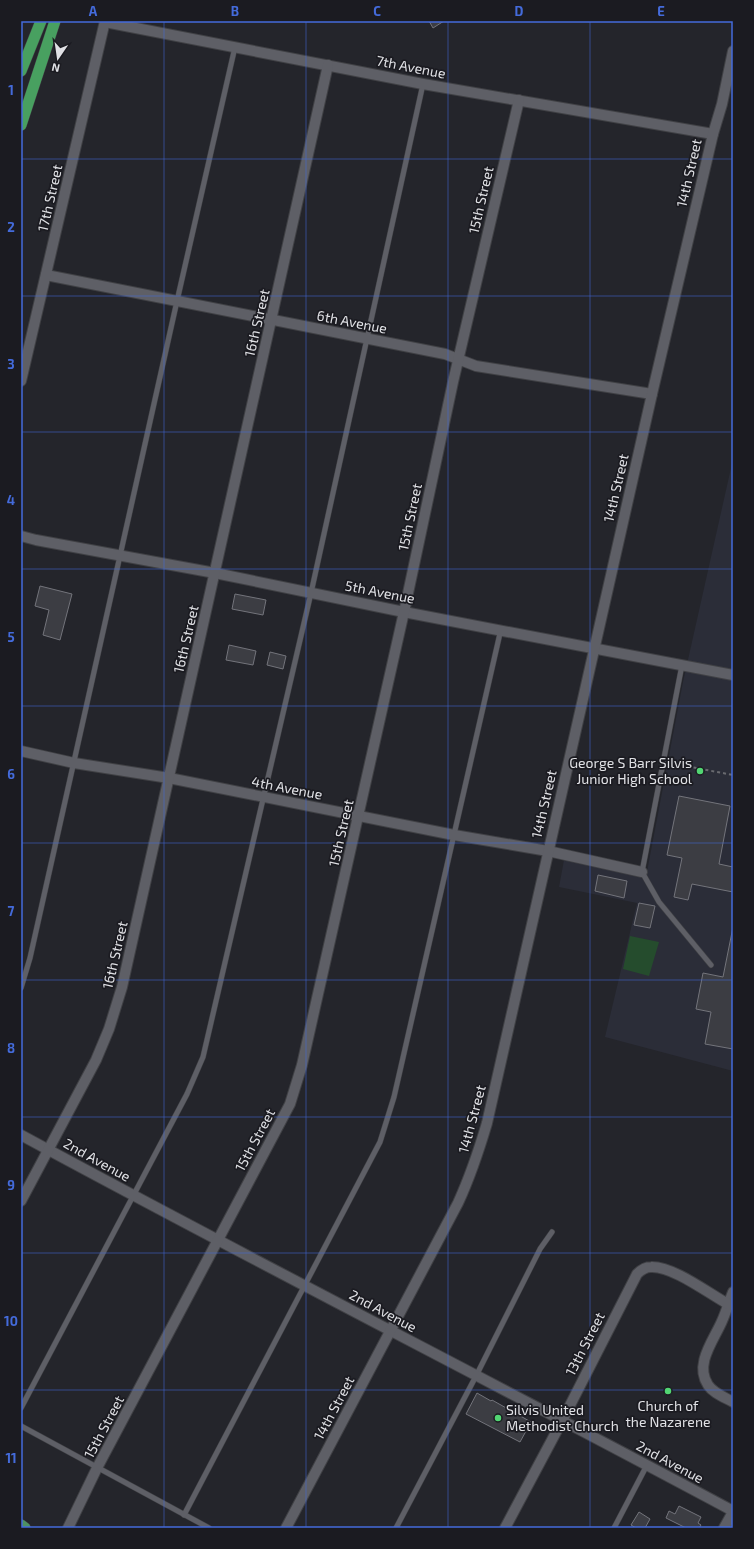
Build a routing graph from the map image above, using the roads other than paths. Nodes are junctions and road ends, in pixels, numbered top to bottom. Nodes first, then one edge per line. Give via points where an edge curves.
1 (41, 21) edge
2 (55, 21) edge
3 (105, 21) edge
4 (235, 47) junction
5 (733, 51) edge
6 (328, 65) junction
7 (21, 71) edge
8 (423, 84) junction
9 (519, 100) junction
10 (21, 125) edge
11 (713, 134) junction
12 (46, 276) junction
13 (177, 301) junction
14 (272, 321) junction
15 (367, 339) junction
16 (459, 360) junction
17 (21, 381) edge
18 (652, 394) junction
19 (21, 536) edge
20 (121, 556) junction
21 (215, 573) junction
22 (310, 593) junction
23 (404, 612) junction
24 (501, 629) junction
25 (595, 648) junction
26 (682, 665) junction
27 (733, 674) edge
28 (21, 751) edge
29 (74, 763) junction
30 (169, 778) junction
31 (263, 798) junction
32 (359, 816) junction
33 (454, 835) junction
34 (548, 851) junction
35 (642, 872) junction
36 (711, 965) dead end
37 (21, 988) edge
38 (21, 1135) edge
39 (48, 1150) junction
40 (134, 1196) junction
41 (21, 1201) edge
42 (552, 1232) dead end
43 (218, 1239) junction
44 (304, 1285) junction
45 (733, 1292) edge
46 (728, 1304) junction
47 (391, 1331) junction
48 (476, 1376) junction
49 (733, 1402) edge
50 (21, 1408) edge
51 (562, 1421) junction
52 (21, 1426) edge
53 (647, 1465) junction
54 (97, 1468) junction
55 (733, 1511) edge
56 (184, 1515) junction
57 (21, 1525) edge
58 (25, 1528) edge
59 (68, 1528) edge
60 (209, 1528) edge
61 (286, 1528) edge
62 (396, 1528) edge
63 (505, 1528) edge
64 (614, 1528) edge
65 (724, 1528) edge

1 - 7 highway
2 - 10 highway
3 - 4 street, 7th Avenue
3 - 12 street, 17th Street
4 - 6 street, 7th Avenue
4 - 13 lane
5 - 11 street, 14th Street
6 - 8 street, 7th Avenue
6 - 14 street, 16th Street
8 - 9 street, 7th Avenue
8 - 15 lane
9 - 11 street, 7th Avenue
9 - 16 street, 15th Street
11 - 18 street, 14th Street
12 - 13 street, 6th Avenue
12 - 17 street, 17th Street
13 - 14 street, 6th Avenue
13 - 20 lane
14 - 15 street, 6th Avenue
14 - 21 street, 16th Street
15 - 16 street, 6th Avenue via 445,354
15 - 22 lane
16 - 18 street, 6th Avenue via 476,366
16 - 23 street, 15th Street
18 - 25 street, 14th Street
19 - 20 street, 5th Avenue
20 - 21 street, 5th Avenue
20 - 29 lane
21 - 22 street, 5th Avenue
21 - 30 street, 16th Street
22 - 23 street, 5th Avenue
22 - 31 lane
23 - 24 street, 5th Avenue
23 - 32 street, 15th Street
24 - 25 street, 5th Avenue
24 - 33 lane
25 - 26 street, 5th Avenue
25 - 34 street, 14th Street
26 - 27 street, 5th Avenue
26 - 35 lane
28 - 29 street, 4th Avenue
29 - 30 street, 4th Avenue
29 - 37 lane
30 - 31 street, 4th Avenue
30 - 39 street, 16th Street via 118,1001 96,1060
31 - 32 street, 4th Avenue
31 - 40 lane via 203,1057 187,1094
32 - 33 street, 4th Avenue
32 - 43 street, 15th Street via 302,1065 290,1104
33 - 34 street, 4th Avenue
33 - 44 lane via 385,1128 374,1155
34 - 35 street, 4th Avenue
34 - 47 street, 14th Street via 478,1154 458,1203
35 - 36 lane via 659,902
38 - 39 street, 2nd Avenue
39 - 40 street, 2nd Avenue
39 - 41 street, 16th Street
40 - 43 street, 2nd Avenue
40 - 50 lane
42 - 48 lane via 540,1249
43 - 44 street, 2nd Avenue
43 - 54 street, 15th Street
44 - 47 street, 2nd Avenue
44 - 56 lane
45 - 46 street
46 - 49 street via 704,1358 703,1368 708,1385
46 - 51 street, 13th Street via 680,1276 658,1268 644,1268 637,1274
47 - 48 street, 2nd Avenue
47 - 61 street, 14th Street
48 - 51 street, 2nd Avenue
48 - 62 lane
51 - 53 street, 2nd Avenue
51 - 63 street, 13th Street
52 - 54 lane
53 - 55 street, 2nd Avenue
53 - 64 lane
54 - 56 lane
54 - 59 street, 15th Street
55 - 65 street
56 - 60 lane
57 - 58 main road

